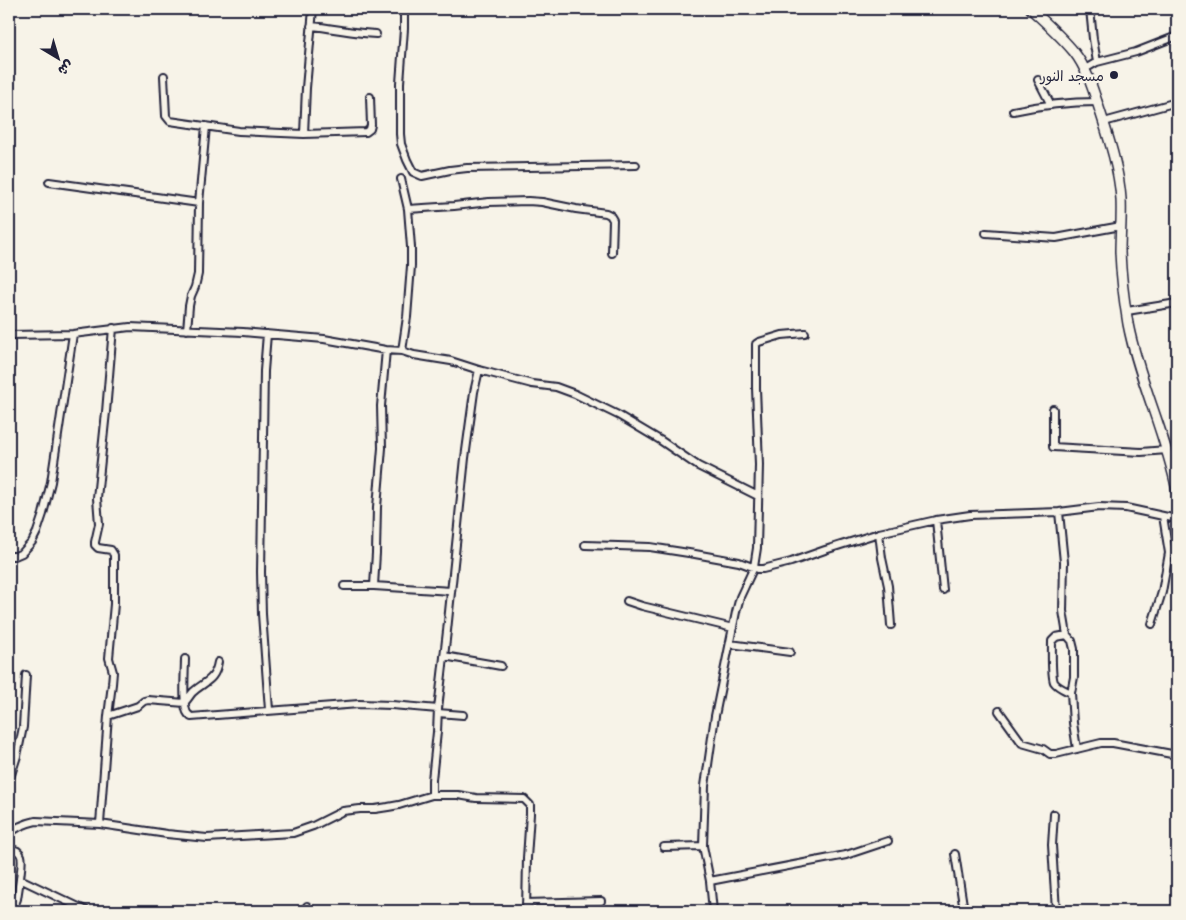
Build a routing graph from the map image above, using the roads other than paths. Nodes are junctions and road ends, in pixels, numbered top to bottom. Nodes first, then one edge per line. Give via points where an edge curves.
1 (313, 9) edge
2 (404, 9) edge
3 (1032, 9) edge
4 (1090, 9) edge
5 (311, 26) junction
6 (376, 34) dead end
7 (1177, 36) edge
8 (1097, 62) junction
9 (1085, 69) junction
10 (164, 76) dead end
11 (1038, 80) dead end
12 (370, 97) dead end
13 (1098, 102) junction
14 (1177, 102) edge
15 (1052, 105) junction
16 (1013, 111) dead end
17 (1104, 122) junction
18 (206, 126) junction
19 (304, 134) junction
20 (636, 165) dead end
21 (401, 179) dead end
22 (49, 182) dead end
23 (199, 203) junction
24 (408, 209) junction
25 (1121, 226) junction
26 (986, 233) dead end
27 (612, 253) dead end
28 (1177, 303) edge
29 (1127, 311) junction
30 (113, 328) junction
31 (187, 330) junction
32 (805, 333) dead end
33 (73, 334) junction
34 (267, 334) junction
35 (9, 335) edge
36 (386, 350) junction
37 (402, 351) junction
38 (479, 370) junction
39 (1053, 409) dead end
40 (1167, 450) junction
41 (1177, 491) edge
42 (758, 496) junction
43 (1059, 512) junction
44 (1163, 516) junction
45 (1177, 519) edge
46 (936, 520) junction
47 (879, 533) junction
48 (585, 545) dead end
49 (9, 556) edge
50 (754, 566) junction
51 (344, 586) dead end
52 (374, 586) junction
53 (943, 590) dead end
54 (451, 592) junction
55 (627, 601) dead end
56 (1152, 624) dead end
57 (891, 625) dead end
58 (733, 628) junction
59 (1067, 635) junction
60 (730, 644) junction
61 (790, 652) dead end
62 (444, 656) junction
63 (185, 660) dead end
64 (218, 662) dead end
65 (500, 666) dead end
66 (26, 675) dead end
67 (1071, 693) junction
68 (185, 703) junction
69 (269, 710) junction
70 (438, 711) junction
71 (999, 711) dead end
72 (464, 715) dead end
73 (108, 716) junction
74 (1077, 749) junction
75 (1177, 755) edge
76 (9, 781) edge
77 (432, 795) junction
78 (1054, 814) dead end
79 (9, 815) edge
80 (100, 824) junction
81 (10, 833) edge
82 (888, 841) dead end
83 (664, 846) dead end
84 (703, 846) junction
85 (9, 849) edge
86 (956, 854) dead end
87 (20, 879) junction
88 (710, 881) junction
89 (601, 901) dead end
90 (526, 903) junction
91 (12, 911) edge
92 (87, 911) edge
93 (526, 911) edge
94 (714, 911) edge
95 (964, 911) edge
96 (1056, 911) edge

1 - 5 street
2 - 20 street via 400,134 413,172 422,176 467,168
3 - 9 street via 1074,52
4 - 8 street
5 - 6 street
5 - 19 street
7 - 8 street via 1136,52
8 - 9 street
9 - 13 street
10 - 18 street via 168,119
11 - 15 street
12 - 19 street via 371,125 366,132
13 - 15 street
13 - 17 street
14 - 17 street
15 - 16 street
17 - 25 street via 1118,174
18 - 19 street
18 - 23 street
21 - 24 street
22 - 23 street
23 - 31 street via 198,274 189,306
24 - 27 street via 528,201 606,213 613,220
24 - 37 street via 411,266
25 - 26 street via 1056,238
25 - 29 street via 1120,251
28 - 29 street
29 - 40 street via 1139,366
30 - 31 street
30 - 33 street
30 - 73 street via 95,542 96,546 111,550 114,555 109,658 113,672
31 - 34 street
32 - 42 street via 782,335 756,344
33 - 35 street
33 - 49 street via 51,482 37,532 22,553
34 - 36 street via 324,339
34 - 69 street via 261,572
36 - 37 street
36 - 52 street
37 - 38 street
38 - 42 street via 575,394 618,415 698,466
38 - 54 street via 465,458
39 - 40 street via 1053,447 1141,452
40 - 41 street
42 - 50 street
43 - 44 street via 1099,507 1126,508
43 - 46 street
43 - 59 street via 1064,562 1062,611
44 - 45 street
44 - 56 street via 1169,553
46 - 47 street
46 - 53 street
47 - 50 street via 791,562 763,569
47 - 57 street
48 - 50 street via 650,547
50 - 58 street via 740,597
51 - 52 street
52 - 54 street
54 - 62 street
55 - 58 street
58 - 60 street
59 - 67 street via 1072,641 1075,660
59 - 67 street via 1052,641 1053,673 1058,686
60 - 61 street
60 - 84 street via 705,786
62 - 65 street
62 - 70 street
63 - 68 street
64 - 68 street via 211,680 194,691
66 - 76 street via 23,727
67 - 74 street
68 - 69 street via 191,717
68 - 73 street via 148,700
69 - 70 street via 359,704
70 - 72 street
70 - 77 street
71 - 74 street via 1026,744 1043,748 1050,754
73 - 80 street
74 - 75 street via 1113,743
77 - 80 street via 400,805 343,811 313,826 276,834 207,838
77 - 90 street via 527,801 530,814
78 - 96 street via 1052,845
79 - 81 street
80 - 81 street via 36,821
82 - 88 street via 846,855
83 - 84 street
84 - 88 street
85 - 87 street via 19,851 21,855
86 - 95 street
87 - 91 street
87 - 92 street
88 - 94 street
89 - 90 street
90 - 93 street

